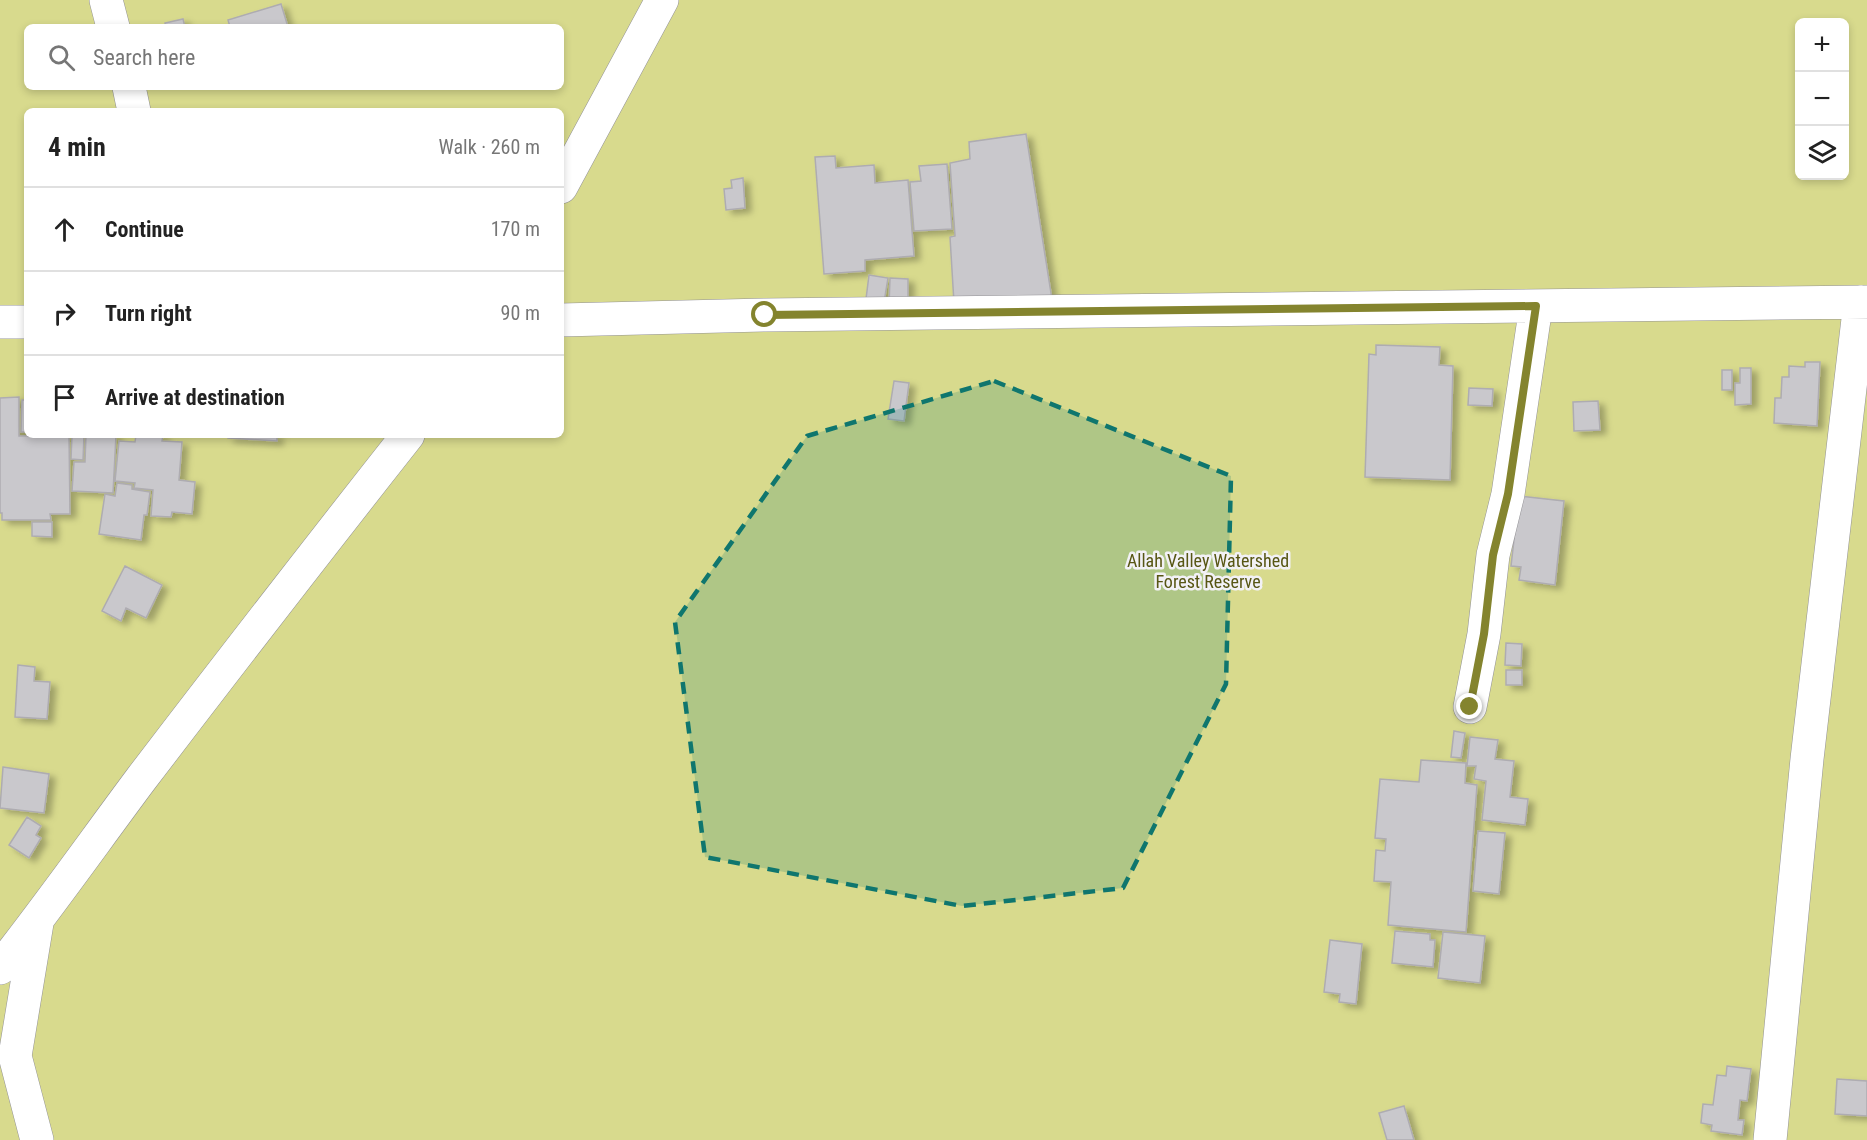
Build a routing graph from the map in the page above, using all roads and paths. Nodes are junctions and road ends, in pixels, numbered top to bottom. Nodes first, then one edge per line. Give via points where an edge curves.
1 (105, 0) edge
2 (662, 0) edge
3 (112, 24) edge
4 (130, 90) edge
5 (133, 108) edge
6 (564, 181) edge
7 (1863, 302) edge
8 (1536, 306) junction
9 (564, 320) edge
10 (0, 322) edge
11 (24, 322) edge
12 (406, 438) edge
13 (1470, 707) dead end
14 (37, 922) junction
15 (0, 968) edge
16 (38, 1140) edge
17 (1770, 1140) edge

1 - 3 street
2 - 6 street
4 - 5 street
7 - 8 street
7 - 17 street via 1807,759
8 - 9 street
8 - 13 street
10 - 11 street
12 - 14 street via 139,782
14 - 15 street
14 - 16 street via 15,1056

